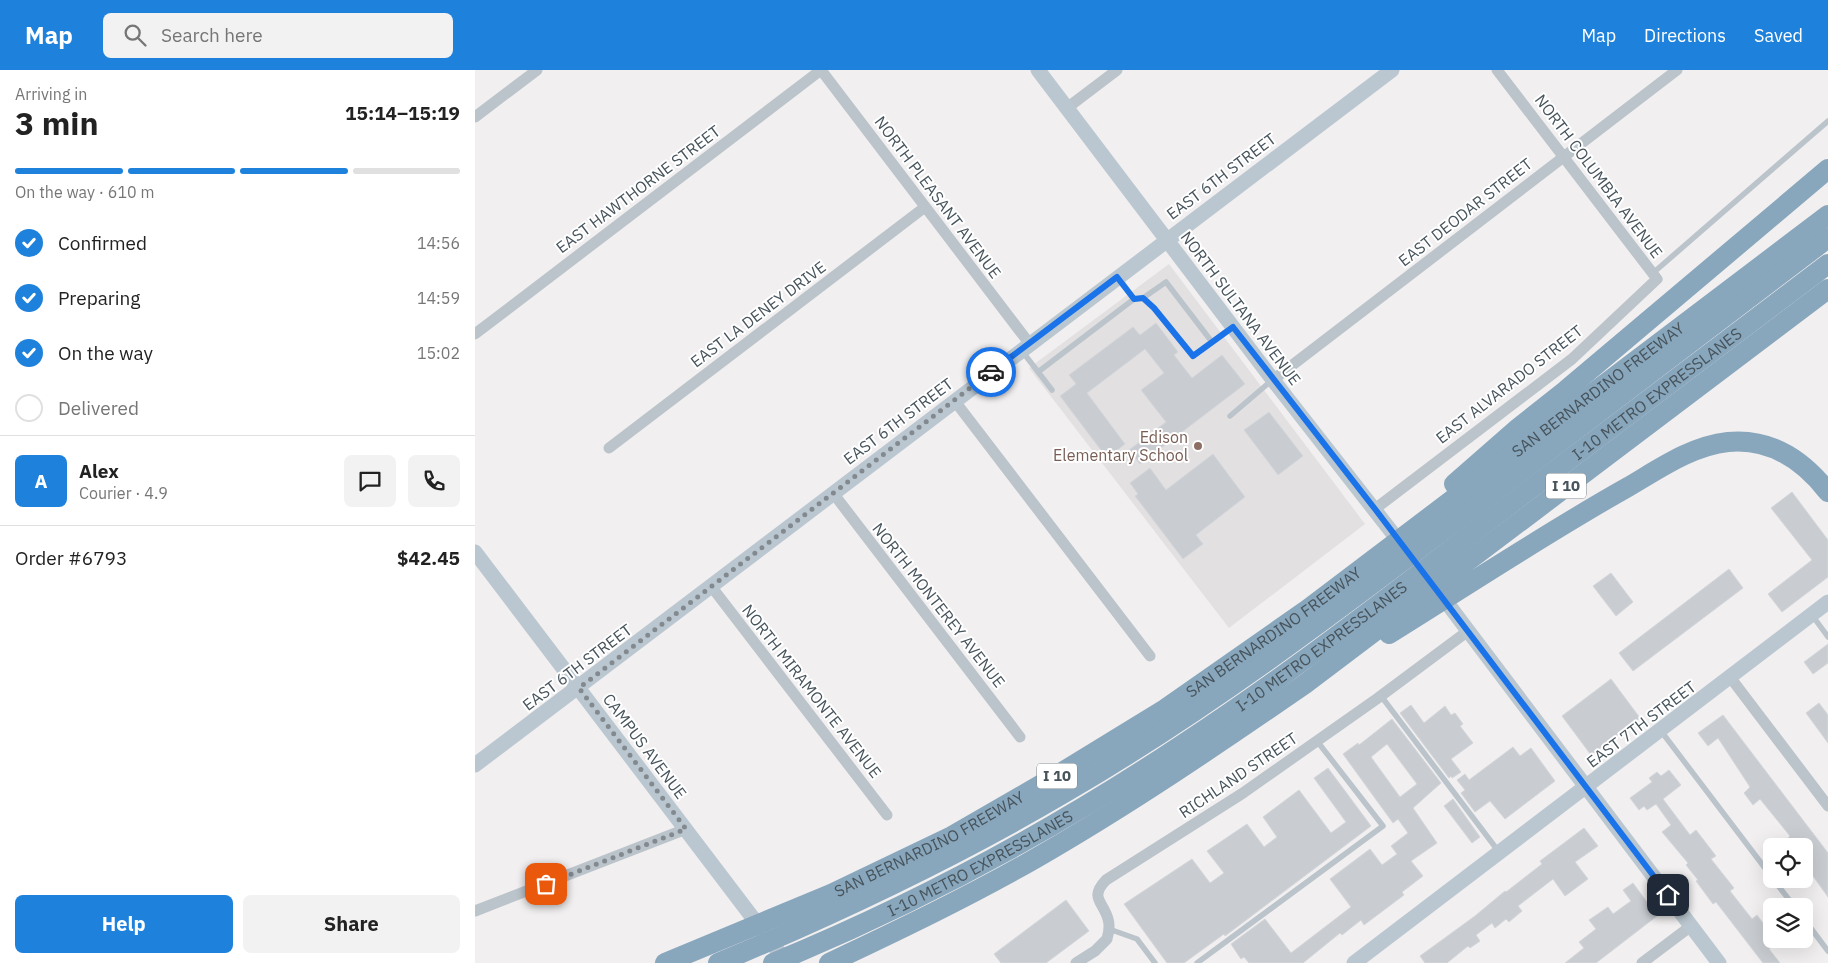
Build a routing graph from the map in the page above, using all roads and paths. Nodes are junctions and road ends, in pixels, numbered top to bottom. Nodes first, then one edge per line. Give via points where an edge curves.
1 (537, 70) edge
2 (821, 70) edge
3 (1038, 70) edge
4 (1117, 70) edge
5 (1392, 70) edge
6 (1497, 70) edge
7 (1677, 70) edge
8 (1067, 108) junction
9 (475, 117) edge
10 (1828, 121) edge
11 (1563, 156) junction
12 (1828, 169) edge
13 (925, 207) junction
14 (1828, 214) edge
15 (1828, 238) edge
16 (1167, 240) junction
17 (1828, 264) edge
18 (1655, 276) junction
19 (1117, 277) junction
20 (1828, 289) edge
21 (1143, 298) junction
22 (1134, 299) junction
23 (1233, 327) junction
24 (475, 334) edge
25 (1212, 342) junction
26 (1025, 346) junction
27 (1038, 372) junction
28 (1273, 380) junction
29 (1052, 390) dead end
30 (954, 400) junction
31 (1230, 416) dead end
32 (609, 448) dead end
33 (1828, 492) edge
34 (833, 493) junction
35 (1379, 513) junction
36 (1414, 528) junction
37 (475, 552) edge
38 (711, 586) junction
39 (1828, 602) edge
40 (1812, 615) junction
41 (1467, 629) junction
42 (1828, 637) edge
43 (1150, 656) dead end
44 (1730, 677) junction
45 (1305, 684) junction
46 (579, 688) junction
47 (1381, 696) junction
48 (1661, 731) junction
49 (1020, 737) dead end
50 (1317, 741) junction
51 (475, 764) edge
52 (1586, 787) junction
53 (1828, 806) edge
54 (887, 815) dead end
55 (686, 829) junction
56 (1499, 852) junction
57 (1763, 865) edge
58 (1780, 888) edge
59 (1788, 898) edge
60 (475, 911) edge
61 (1691, 926) junction
62 (1109, 929) junction
63 (1813, 931) edge
64 (1828, 951) edge
65 (665, 963) edge
66 (718, 963) edge
67 (773, 963) edge
68 (787, 963) edge
69 (829, 963) edge
70 (1076, 963) edge
71 (1155, 963) edge
72 (1197, 963) edge
73 (1354, 963) edge
74 (1642, 963) edge
75 (1719, 963) edge

1 - 9 street
2 - 13 street, NORTH PLEASANT AVENUE
2 - 24 street, EAST HAWTHORNE STREET
3 - 8 street, NORTH SULTANA AVENUE
4 - 8 street
5 - 16 street, EAST 6TH STREET
6 - 11 street, NORTH COLUMBIA AVENUE
7 - 11 street, EAST DEODAR STREET
8 - 16 street, NORTH SULTANA AVENUE
10 - 18 lane
11 - 18 street, NORTH COLUMBIA AVENUE
11 - 28 street, EAST DEODAR STREET
12 - 36 highway via 1469,469
13 - 26 street, NORTH PLEASANT AVENUE
13 - 32 street, EAST LA DENEY DRIVE
14 - 36 highway, SAN BERNARDINO FREEWAY / I 10
15 - 66 highway, I-10 METRO EXPRESSLANES via 1304,635 1177,723 1068,791 943,861
16 - 19 street, EAST 6TH STREET
16 - 23 street, NORTH SULTANA AVENUE
17 - 67 highway, I-10 METRO EXPRESSLANES via 1297,666 1183,745 959,877
18 - 35 street, EAST ALVARADO STREET via 1572,358
19 - 22 lane
19 - 26 street, EAST 6TH STREET
20 - 45 highway, I 10
21 - 22 lane
21 - 25 lane via 1193,356
21 - 25 lane via 1166,282
22 - 27 lane
23 - 25 lane
23 - 28 street, NORTH SULTANA AVENUE
26 - 27 lane
26 - 30 street, EAST 6TH STREET
27 - 29 lane
28 - 31 lane
28 - 35 street, NORTH SULTANA AVENUE
30 - 34 street, EAST 6TH STREET
30 - 43 street
33 - 45 highway via 1801,462 1769,446 1738,442 1702,448 1596,504
34 - 38 street, EAST 6TH STREET
34 - 49 street, NORTH MONTEREY AVENUE
35 - 41 street, NORTH SULTANA AVENUE
36 - 65 highway, SAN BERNARDINO FREEWAY / I 10 via 1214,676 1055,778 952,836 870,876 774,920
37 - 46 street, CAMPUS AVENUE
38 - 46 street, EAST 6TH STREET
38 - 54 street, NORTH MIRAMONTE AVENUE
39 - 40 street, EAST 7TH STREET
40 - 42 lane
40 - 44 street, EAST 7TH STREET
41 - 47 street, RICHLAND STREET
41 - 52 street, NORTH SULTANA AVENUE
44 - 48 street, EAST 7TH STREET
44 - 53 street
45 - 69 highway, I 10 via 1144,792 1038,857
46 - 51 street, EAST 6TH STREET
46 - 55 street, CAMPUS AVENUE
47 - 50 street, RICHLAND STREET
47 - 56 lane
48 - 52 street, EAST 7TH STREET
48 - 57 lane
50 - 62 street, RICHLAND STREET via 1243,793 1106,880 1098,898 1109,919
50 - 72 lane via 1383,826
52 - 56 street, EAST 7TH STREET
52 - 61 street, NORTH SULTANA AVENUE
55 - 60 street
55 - 68 street, CAMPUS AVENUE
56 - 73 street, EAST 7TH STREET
58 - 59 lane
61 - 74 street
61 - 75 street, NORTH SULTANA AVENUE
62 - 70 street via 1102,946
62 - 71 lane via 1137,939
63 - 64 lane

